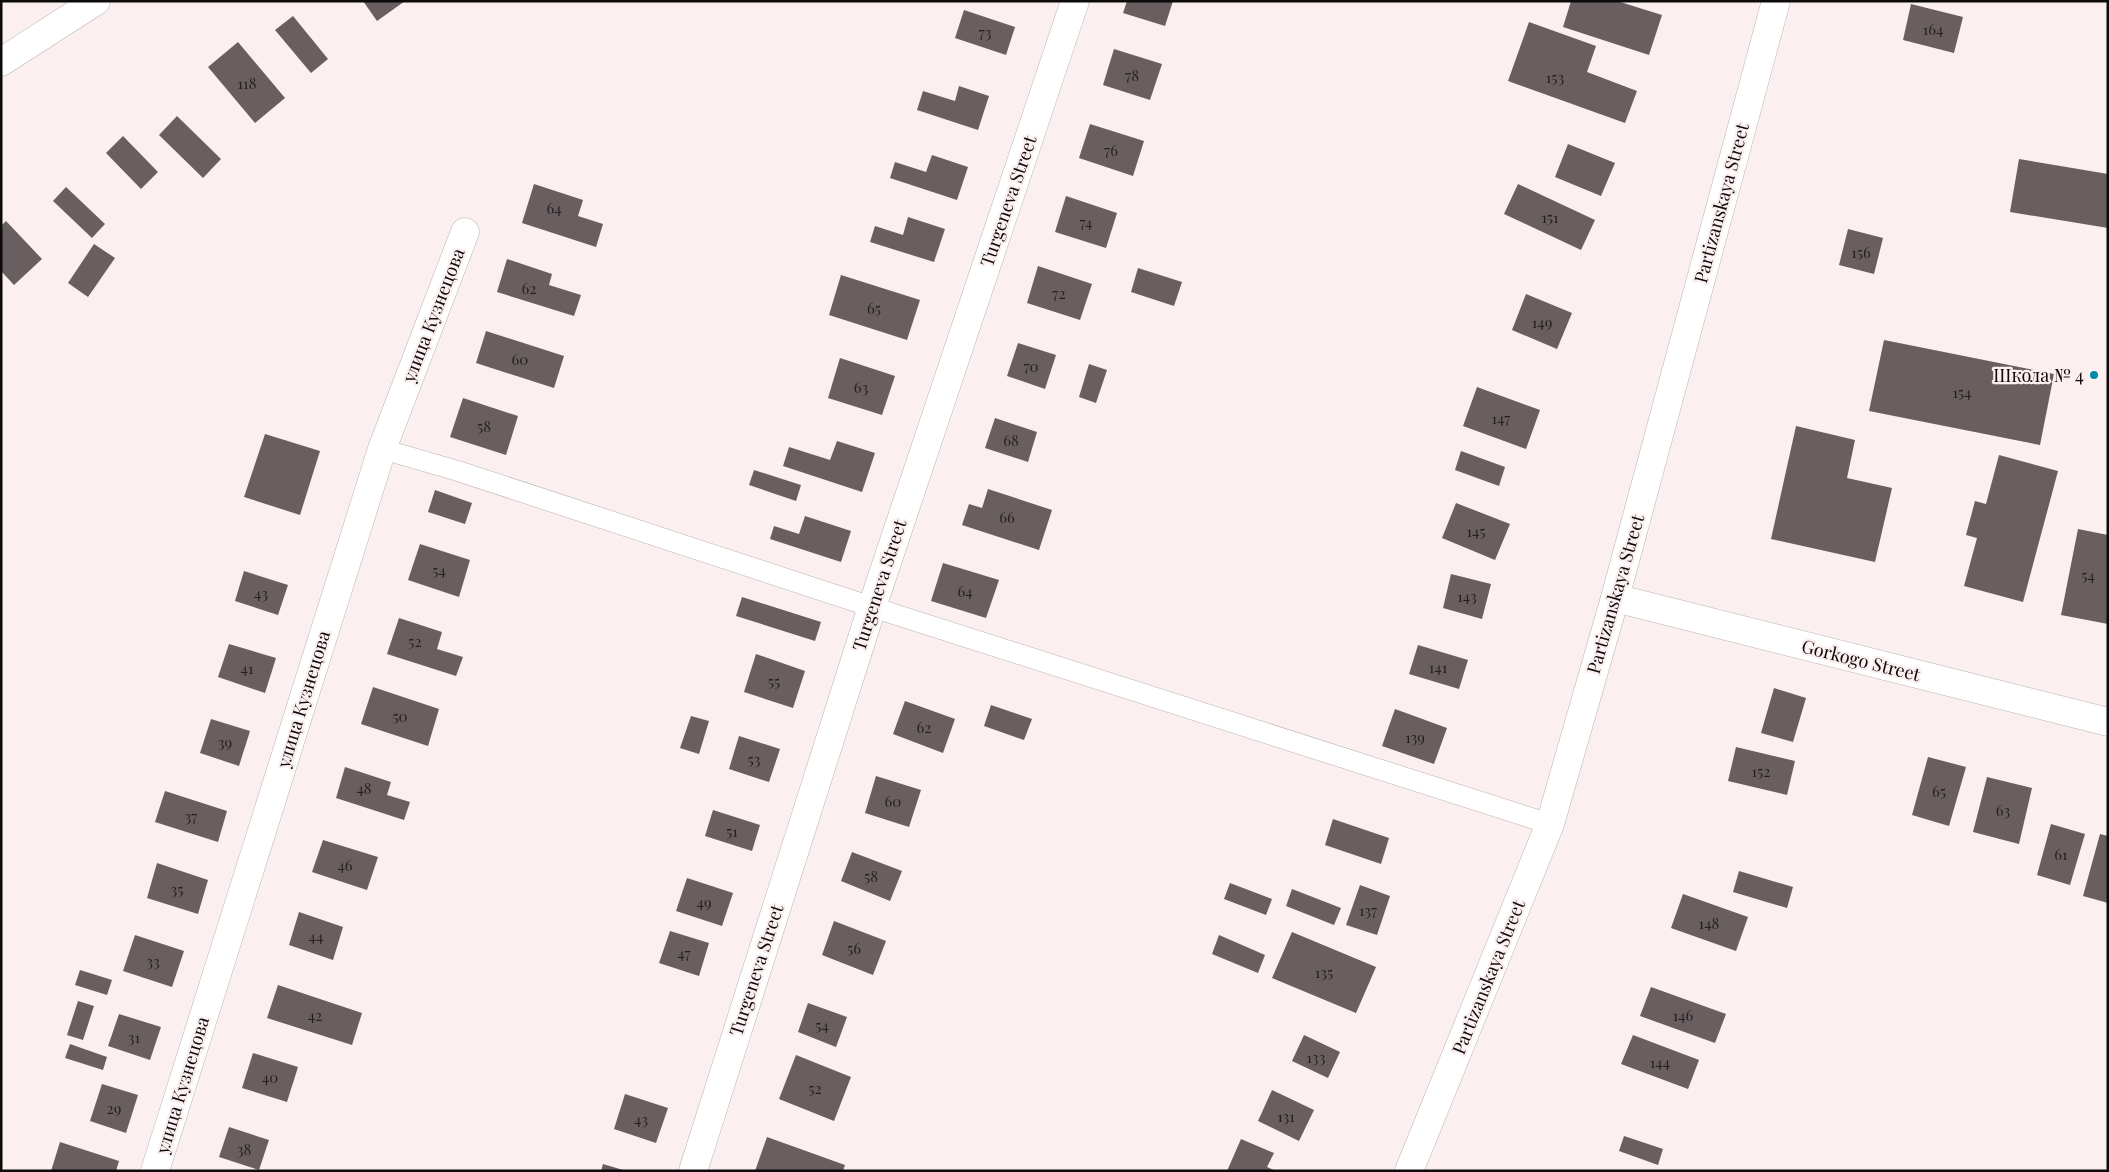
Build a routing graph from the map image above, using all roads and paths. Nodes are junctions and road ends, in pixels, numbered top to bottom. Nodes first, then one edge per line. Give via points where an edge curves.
1 (96, 1) edge
2 (1075, 1) edge
3 (1776, 1) edge
4 (1, 62) edge
5 (465, 232) dead end
6 (382, 449) junction
7 (1615, 598) junction
8 (872, 607) junction
9 (2108, 722) edge
10 (1550, 824) junction
11 (155, 1171) edge
12 (692, 1171) edge
13 (1409, 1171) edge

1 - 4 street
2 - 8 street, Turgeneva Street
3 - 7 street, Partizanskaya Street
5 - 6 street, улица Кузнецова
6 - 8 lane
6 - 11 street, улица Кузнецова
7 - 9 street, Gorkogo Street
7 - 10 street, Partizanskaya Street
8 - 10 lane
8 - 12 street, Turgeneva Street
10 - 13 street, Partizanskaya Street

